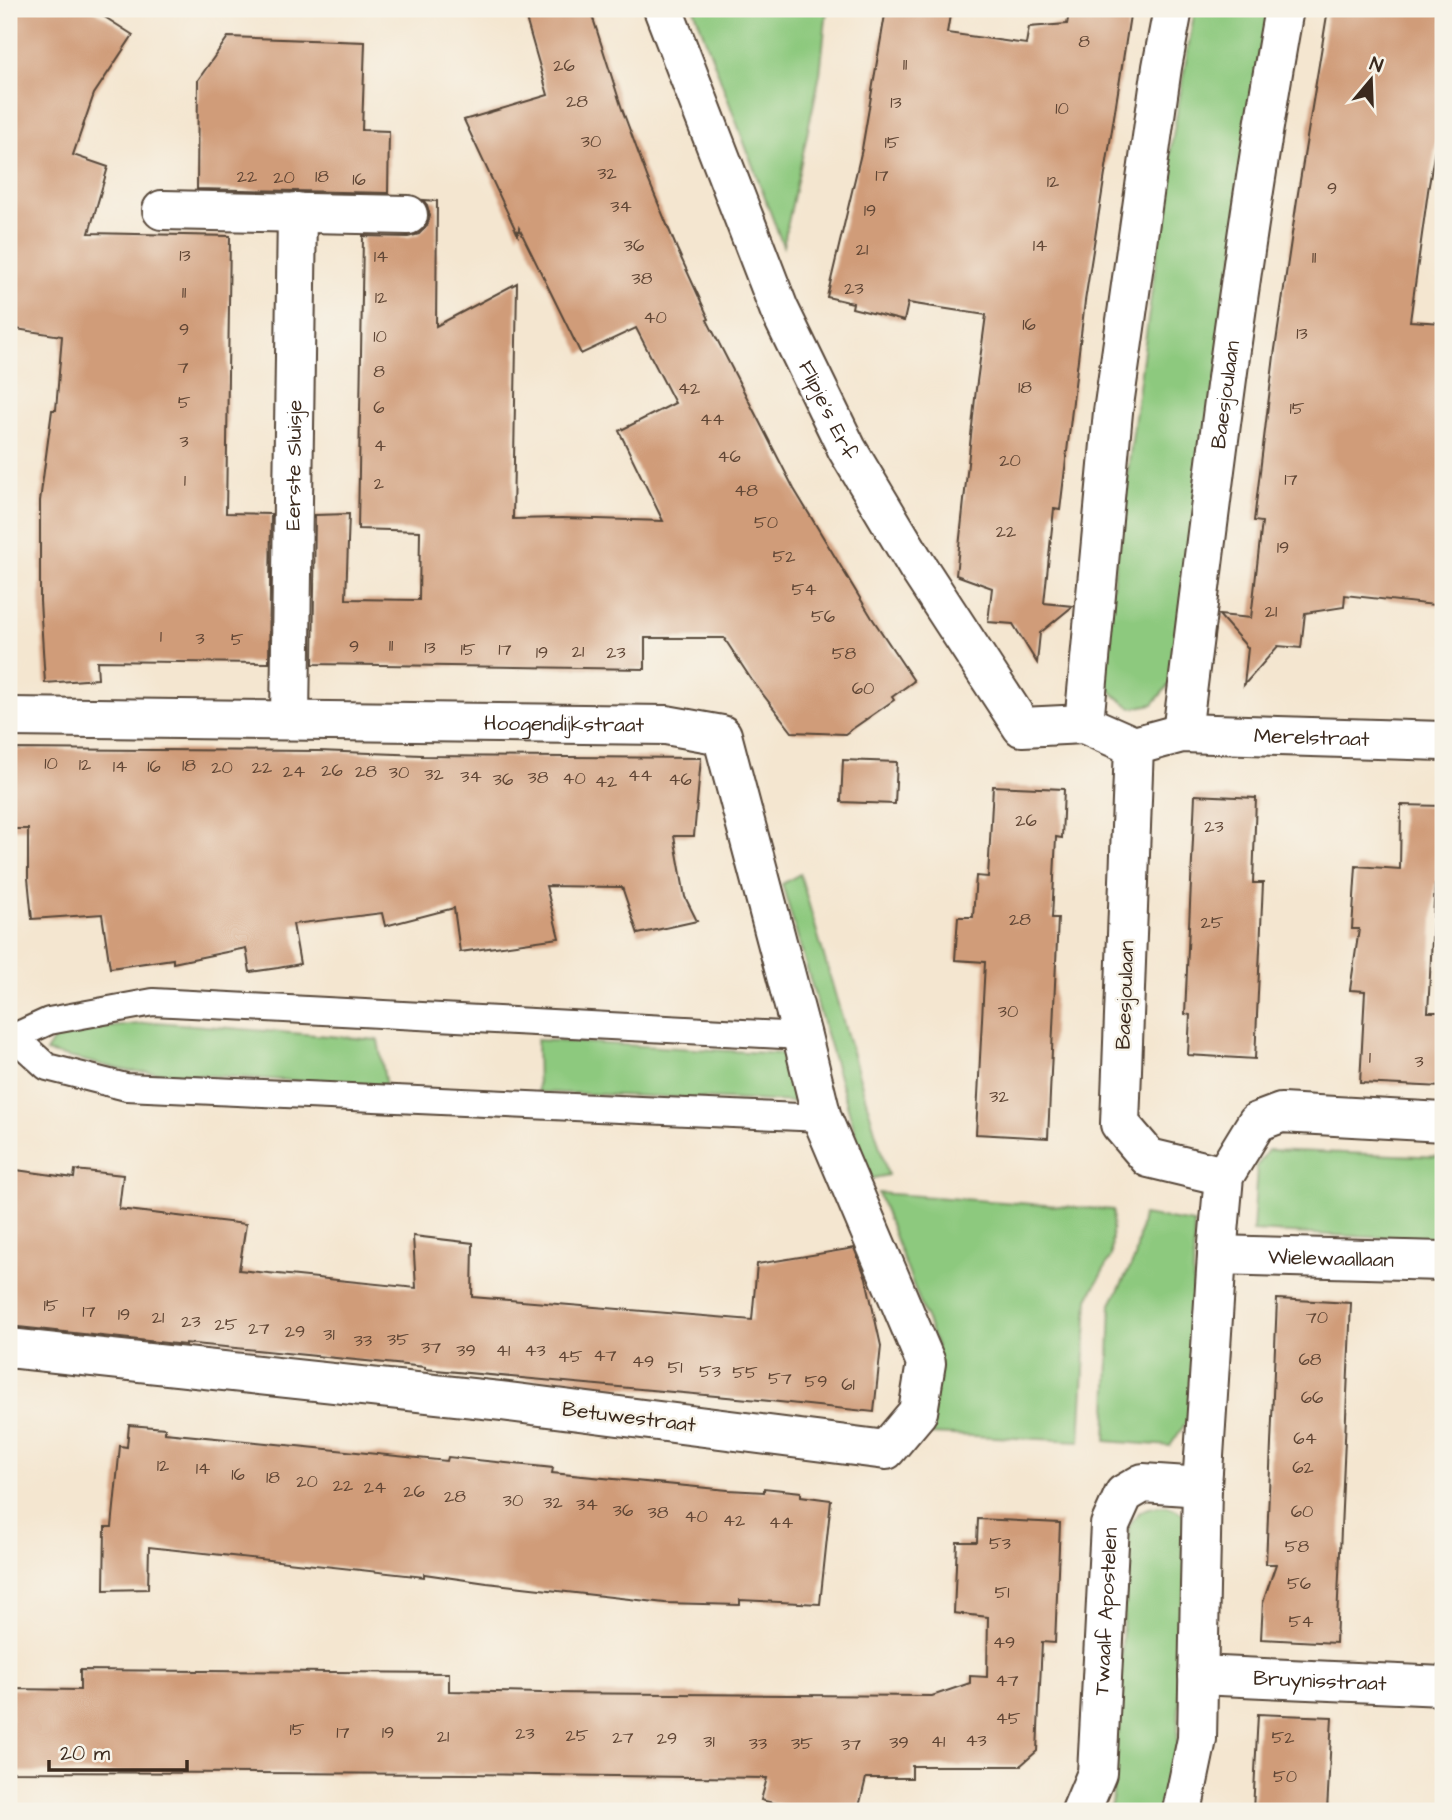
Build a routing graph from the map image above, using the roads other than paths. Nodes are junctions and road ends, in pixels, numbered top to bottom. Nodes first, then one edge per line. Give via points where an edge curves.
1 (663, 9) edge
2 (1173, 9) edge
3 (1284, 9) edge
4 (162, 210) dead end
5 (297, 212) junction
6 (408, 215) dead end
7 (9, 717) edge
8 (290, 719) junction
9 (1084, 724) junction
10 (1182, 733) junction
11 (1443, 741) edge
12 (1135, 746) junction
13 (802, 1036) junction
14 (11, 1037) edge
15 (822, 1118) junction
16 (1443, 1122) edge
17 (1224, 1176) junction
18 (1217, 1255) junction
19 (1443, 1261) edge
20 (9, 1348) edge
21 (1202, 1487) junction
22 (1198, 1675) junction
23 (1443, 1686) edge
24 (1081, 1811) edge
25 (1182, 1811) edge

1 - 9 street, Flipje's Erf via 779,309 847,449 1022,727
2 - 9 street via 1114,411
3 - 10 street, Baesjoulaan via 1222,410
4 - 5 street
5 - 6 street
5 - 8 street, Eerste Sluisje
7 - 8 street, Hoogendijkstraat
8 - 13 street, Hoogendijkstraat via 666,725 722,735
9 - 12 street
10 - 11 street, Merelstraat
10 - 12 street
12 - 17 street, Baesjoulaan via 1120,1124 1149,1158
13 - 14 lane via 153,1002 49,1021
13 - 15 street, Hoogendijkstraat
14 - 15 lane via 47,1067 126,1087
15 - 20 street, Betuwestraat via 926,1363 918,1412 886,1450 501,1401
16 - 17 street via 1281,1113 1258,1122
17 - 18 street
18 - 19 street, Wielewaallaan
18 - 21 street
21 - 22 street
21 - 24 street, Twaalf Apostelen via 1143,1483 1124,1494 1110,1525 1097,1773
22 - 23 street, Bruynisstraat
22 - 25 street via 1197,1739

